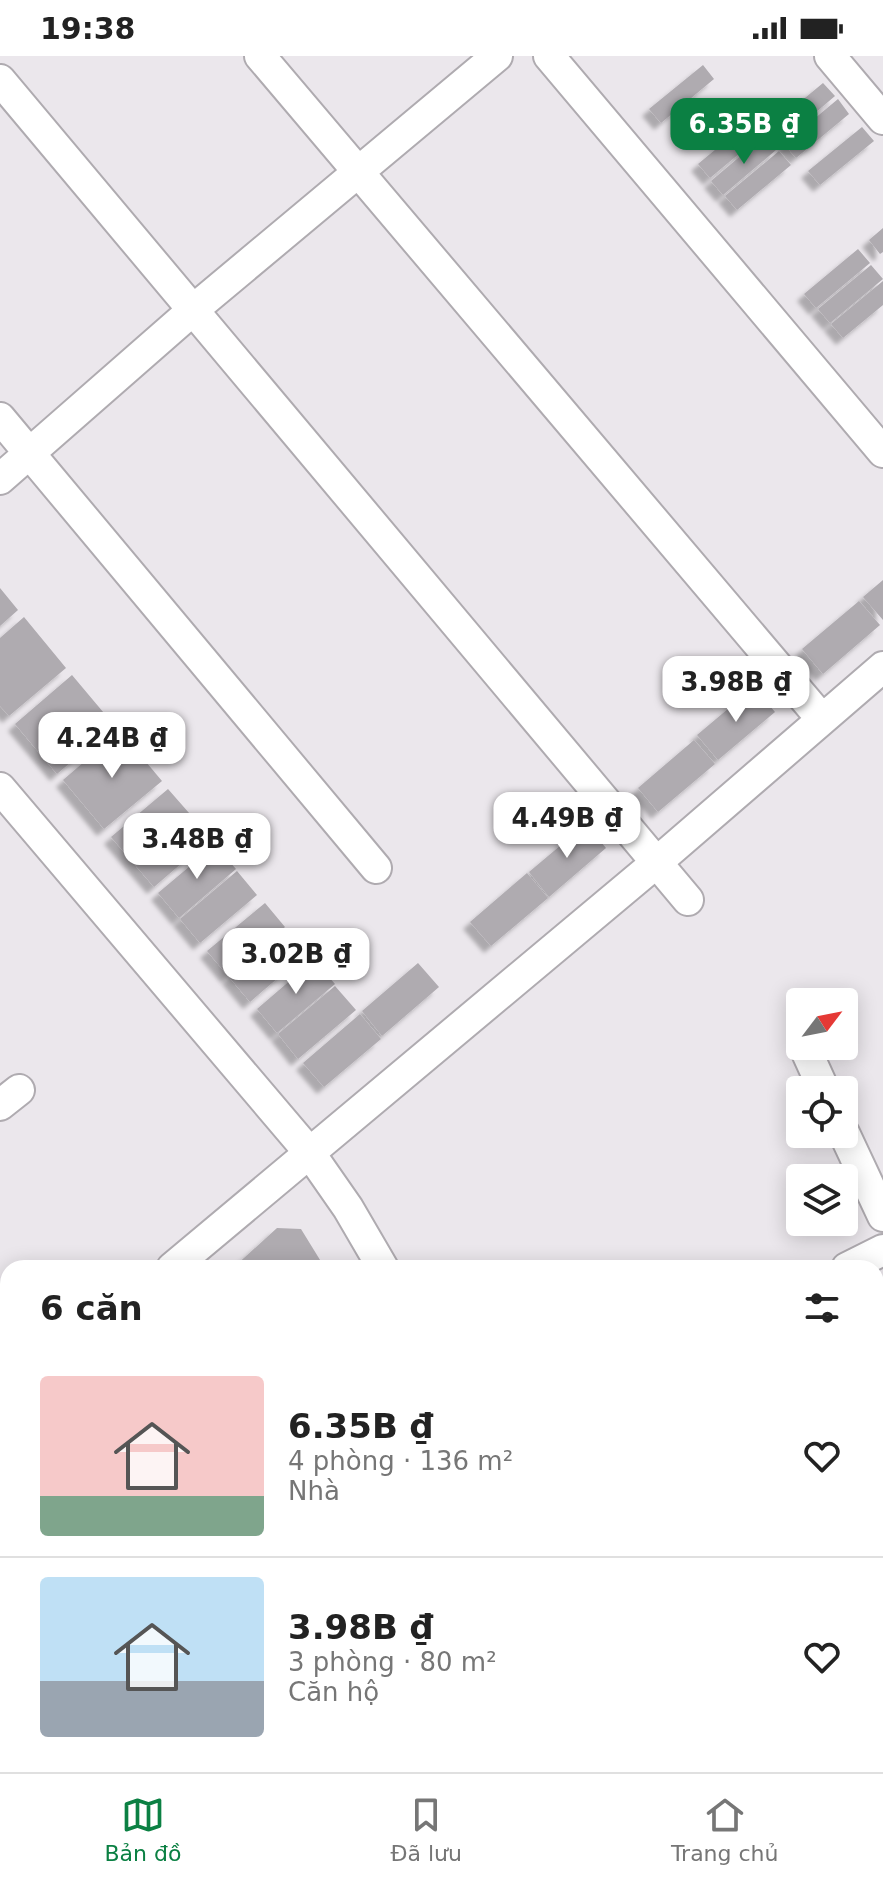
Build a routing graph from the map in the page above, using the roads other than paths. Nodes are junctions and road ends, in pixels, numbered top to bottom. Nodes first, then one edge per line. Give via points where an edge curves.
1 (260, 56) edge
2 (497, 56) edge
3 (549, 56) edge
4 (830, 56) edge
5 (0, 80) edge
6 (883, 119) edge
7 (360, 172) junction
8 (193, 310) junction
9 (0, 418) edge
10 (883, 452) edge
11 (30, 453) junction
12 (0, 479) edge
13 (883, 667) edge
14 (821, 718) junction
15 (0, 788) edge
16 (656, 863) junction
17 (376, 868) dead end
18 (688, 900) dead end
19 (851, 1148) edge
20 (309, 1152) junction
21 (883, 1216) edge
22 (883, 1250) edge
23 (181, 1260) edge
24 (378, 1260) edge
25 (863, 1260) edge

1 - 7 street
2 - 7 street
3 - 10 street
4 - 6 street
5 - 8 street
7 - 8 street
7 - 14 street
8 - 11 street
8 - 16 street
9 - 11 street
11 - 12 street
11 - 17 street
13 - 14 street
14 - 16 street
15 - 20 street
16 - 18 street
16 - 20 street
19 - 21 street
20 - 23 street
20 - 24 street
22 - 25 street

